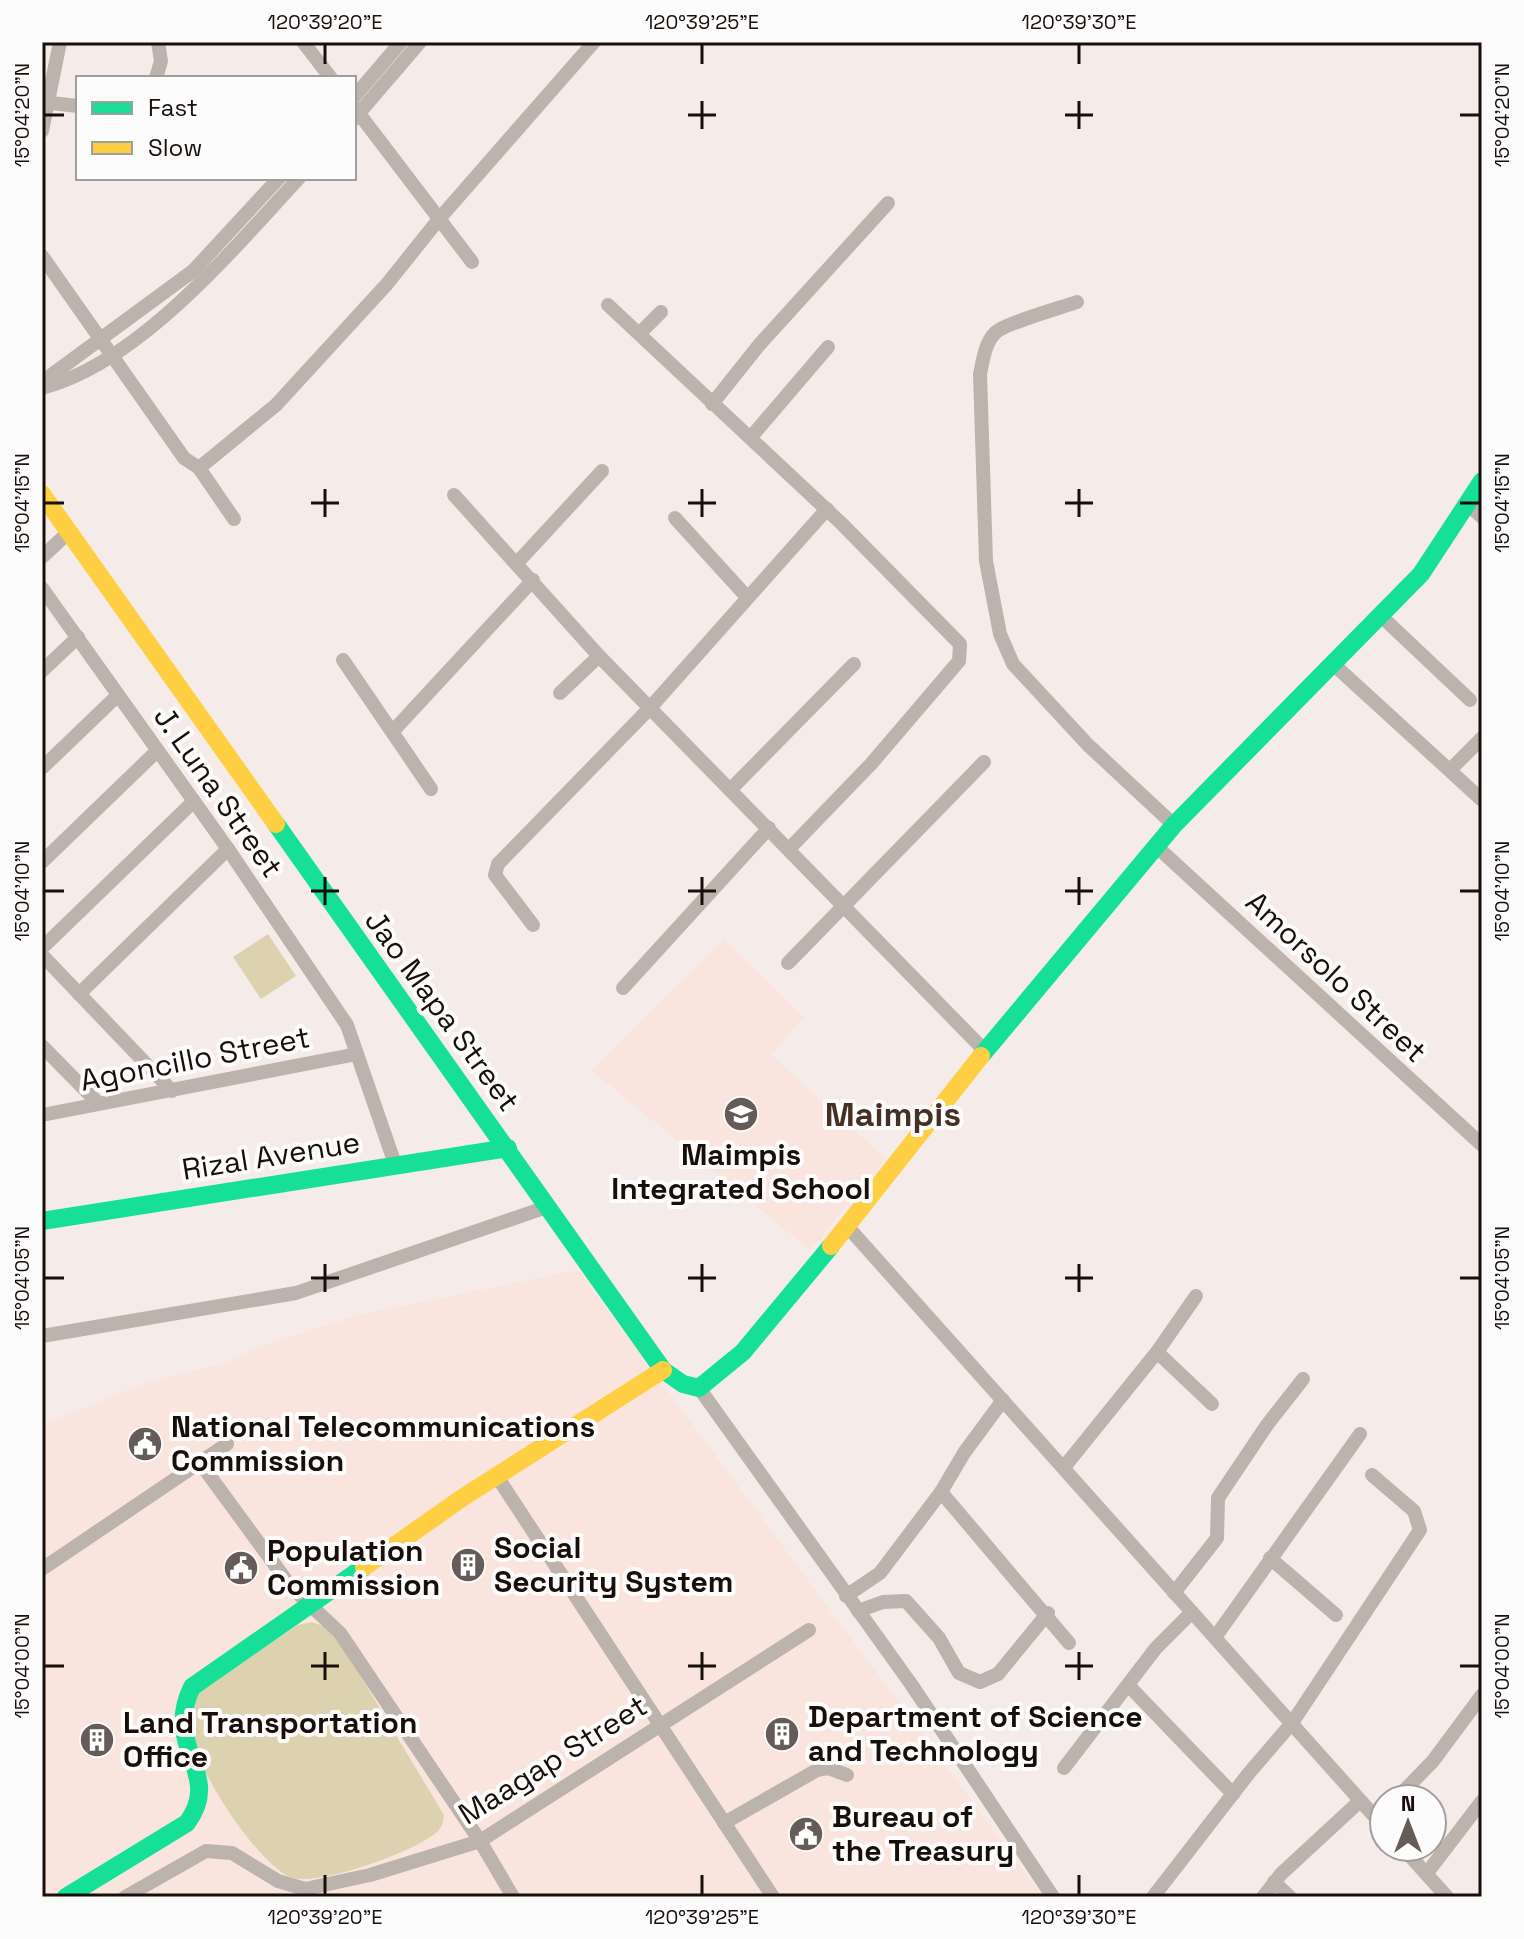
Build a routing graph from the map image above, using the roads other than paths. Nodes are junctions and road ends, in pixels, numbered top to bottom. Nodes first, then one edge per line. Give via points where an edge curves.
1 (60, 42) edge
2 (158, 42) edge
3 (303, 42) edge
4 (401, 42) edge
5 (420, 42) edge
6 (594, 42) edge
7 (157, 76) edge
8 (329, 76) edge
9 (356, 95) edge
10 (51, 103) junction
11 (76, 106) edge
12 (356, 113) edge
13 (42, 131) edge
14 (277, 180) edge
15 (297, 180) edge
16 (888, 203) dead end
17 (439, 219) junction
18 (42, 256) edge
19 (472, 262) dead end
20 (1077, 302) dead end
21 (608, 305) dead end
22 (661, 312) dead end
23 (640, 333) junction
24 (100, 341) junction
25 (828, 347) dead end
26 (113, 356) junction
27 (42, 382) edge
28 (42, 388) edge
29 (712, 404) junction
30 (751, 437) junction
31 (199, 468) junction
32 (602, 471) dead end
33 (1482, 481) edge
34 (42, 494) edge
35 (454, 495) dead end
36 (827, 509) junction
37 (1476, 511) edge
38 (675, 518) dead end
39 (234, 519) dead end
40 (70, 531) junction
41 (42, 557) edge
42 (517, 563) junction
43 (533, 580) junction
44 (42, 588) edge
45 (746, 596) junction
46 (1381, 616) junction
47 (78, 637) junction
48 (599, 656) junction
49 (343, 660) dead end
50 (1332, 663) junction
51 (854, 664) dead end
52 (42, 671) edge
53 (560, 693) dead end
54 (117, 696) junction
55 (1470, 700) dead end
56 (649, 709) junction
57 (394, 730) junction
58 (1482, 738) edge
59 (157, 751) junction
60 (984, 762) dead end
61 (42, 768) edge
62 (1450, 770) junction
63 (431, 789) dead end
64 (730, 790) junction
65 (1482, 800) edge
66 (194, 801) junction
67 (1174, 825) junction
68 (769, 828) junction
69 (1156, 846) junction
70 (228, 849) junction
71 (789, 849) junction
72 (42, 862) edge
73 (846, 906) junction
74 (533, 925) dead end
75 (42, 948) edge
76 (42, 955) edge
77 (788, 963) dead end
78 (623, 988) dead end
79 (79, 994) junction
80 (42, 1046) edge
81 (985, 1051) junction
82 (357, 1054) junction
83 (172, 1091) junction
84 (98, 1103) junction
85 (42, 1115) edge
86 (1482, 1145) edge
87 (508, 1148) junction
88 (395, 1164) junction
89 (547, 1207) junction
90 (42, 1221) edge
91 (846, 1225) junction
92 (1196, 1296) dead end
93 (42, 1336) edge
94 (1157, 1352) junction
95 (663, 1370) junction
96 (1303, 1379) dead end
97 (699, 1388) junction
98 (1003, 1400) junction
99 (1212, 1404) dead end
100 (1360, 1434) dead end
101 (227, 1444) dead end
102 (201, 1464) junction
103 (1065, 1466) junction
104 (496, 1475) junction
105 (1372, 1475) dead end
106 (941, 1492) junction
107 (1270, 1558) junction
108 (42, 1569) edge
109 (1174, 1593) junction
110 (846, 1596) junction
111 (311, 1604) junction
112 (858, 1611) junction
113 (1192, 1612) junction
114 (1048, 1613) junction
115 (1336, 1615) dead end
116 (809, 1630) dead end
117 (1216, 1636) junction
118 (1069, 1643) dead end
119 (1129, 1686) junction
120 (1482, 1695) edge
121 (1292, 1723) junction
122 (661, 1725) junction
123 (1064, 1768) dead end
124 (847, 1775) dead end
125 (1412, 1783) edge
126 (1233, 1794) junction
127 (1360, 1801) junction
128 (1482, 1801) edge
129 (1368, 1808) edge
130 (724, 1823) junction
131 (480, 1841) junction
132 (1417, 1863) edge
133 (1427, 1873) junction
134 (1274, 1882) junction
135 (308, 1893) edge
136 (66, 1897) edge
137 (125, 1897) edge
138 (513, 1897) edge
139 (773, 1897) edge
140 (1053, 1897) edge
141 (1153, 1897) edge
142 (1263, 1897) edge
143 (1290, 1897) edge
144 (1447, 1897) edge

1 - 10 street
2 - 7 street
3 - 8 street
4 - 9 street
5 - 12 street
6 - 17 street
10 - 11 street
10 - 13 street
12 - 17 street
14 - 24 street via 193,271
15 - 26 street via 203,281
16 - 29 street
17 - 19 street
17 - 31 street via 276,405
18 - 24 street
20 - 67 street via 1010,324 988,344 980,374 986,561 1000,634 1013,664 1088,745
21 - 23 street
22 - 23 street
23 - 29 street
24 - 26 street
24 - 27 street
25 - 30 street
26 - 28 street via 64,383
26 - 31 street via 184,458
29 - 30 street
30 - 36 street
31 - 39 street
32 - 42 street
33 - 37 street
34 - 40 street, Jao Mapa Street
35 - 42 street
36 - 45 street
36 - 71 street via 957,637 962,656 871,764
37 - 46 street
38 - 45 street
40 - 41 street
40 - 87 street, Jao Mapa Street via 343,923
42 - 43 street
43 - 48 street
43 - 57 street
44 - 47 street, J. Luna Street
45 - 56 street
46 - 50 street
46 - 55 street
47 - 52 street
47 - 54 street, J. Luna Street
48 - 53 street
48 - 56 street
49 - 57 street
50 - 62 street
50 - 67 street
51 - 64 street
54 - 59 street, J. Luna Street
54 - 61 street
56 - 64 street
56 - 74 street via 498,864 495,875
57 - 63 street
58 - 62 street
59 - 66 street, J. Luna Street
59 - 72 street
60 - 73 street
62 - 65 street
64 - 68 street
66 - 70 street, J. Luna Street
66 - 75 street
67 - 69 street
68 - 71 street
68 - 78 street
69 - 81 street
69 - 86 street, Amorsolo Street
70 - 79 street
70 - 82 street, J. Luna Street via 347,1025
71 - 73 street
73 - 77 street
73 - 81 street
76 - 79 street
79 - 83 street
80 - 84 street
81 - 91 street
82 - 83 street, Agoncillo Street
82 - 88 street, J. Luna Street
83 - 84 street, Agoncillo Street
84 - 85 street, Agoncillo Street
87 - 88 street, Rizal Avenue
87 - 89 street, Jao Mapa Street
88 - 90 street, Rizal Avenue
89 - 93 street via 296,1293
89 - 95 street, Jao Mapa Street
91 - 97 street via 743,1352
91 - 98 street
92 - 94 street
94 - 99 street
94 - 103 street
95 - 97 street, Jao Mapa Street
95 - 104 street
96 - 109 street via 1218,1498 1217,1538
97 - 110 street
98 - 103 street
98 - 106 street
100 - 107 street
101 - 102 street
102 - 108 street
102 - 111 street via 291,1587
103 - 109 street
104 - 111 street
104 - 122 street
105 - 121 street via 1414,1511 1420,1530
106 - 110 street via 880,1573
106 - 114 street
107 - 115 street
107 - 117 street
109 - 113 street
110 - 112 street
111 - 131 street via 340,1633
111 - 136 street via 206,1675 184,1698 180,1724 203,1794 201,1806 187,1823
112 - 114 street via 906,1601 939,1638 959,1673 980,1682 998,1674
112 - 140 street
113 - 117 street
113 - 119 street via 1156,1648
114 - 118 street
116 - 122 street, Maagap Street
117 - 121 street
119 - 123 street
119 - 126 street
120 - 125 street
121 - 126 street
121 - 127 street
122 - 130 street
122 - 131 street, Maagap Street
124 - 130 street via 817,1770
126 - 141 street
127 - 129 street
127 - 134 street
128 - 133 street
130 - 139 street
131 - 135 street, Maagap Street
131 - 138 street
132 - 133 street
133 - 144 street
134 - 142 street
134 - 143 street
135 - 137 street via 218,1850 195,1854

